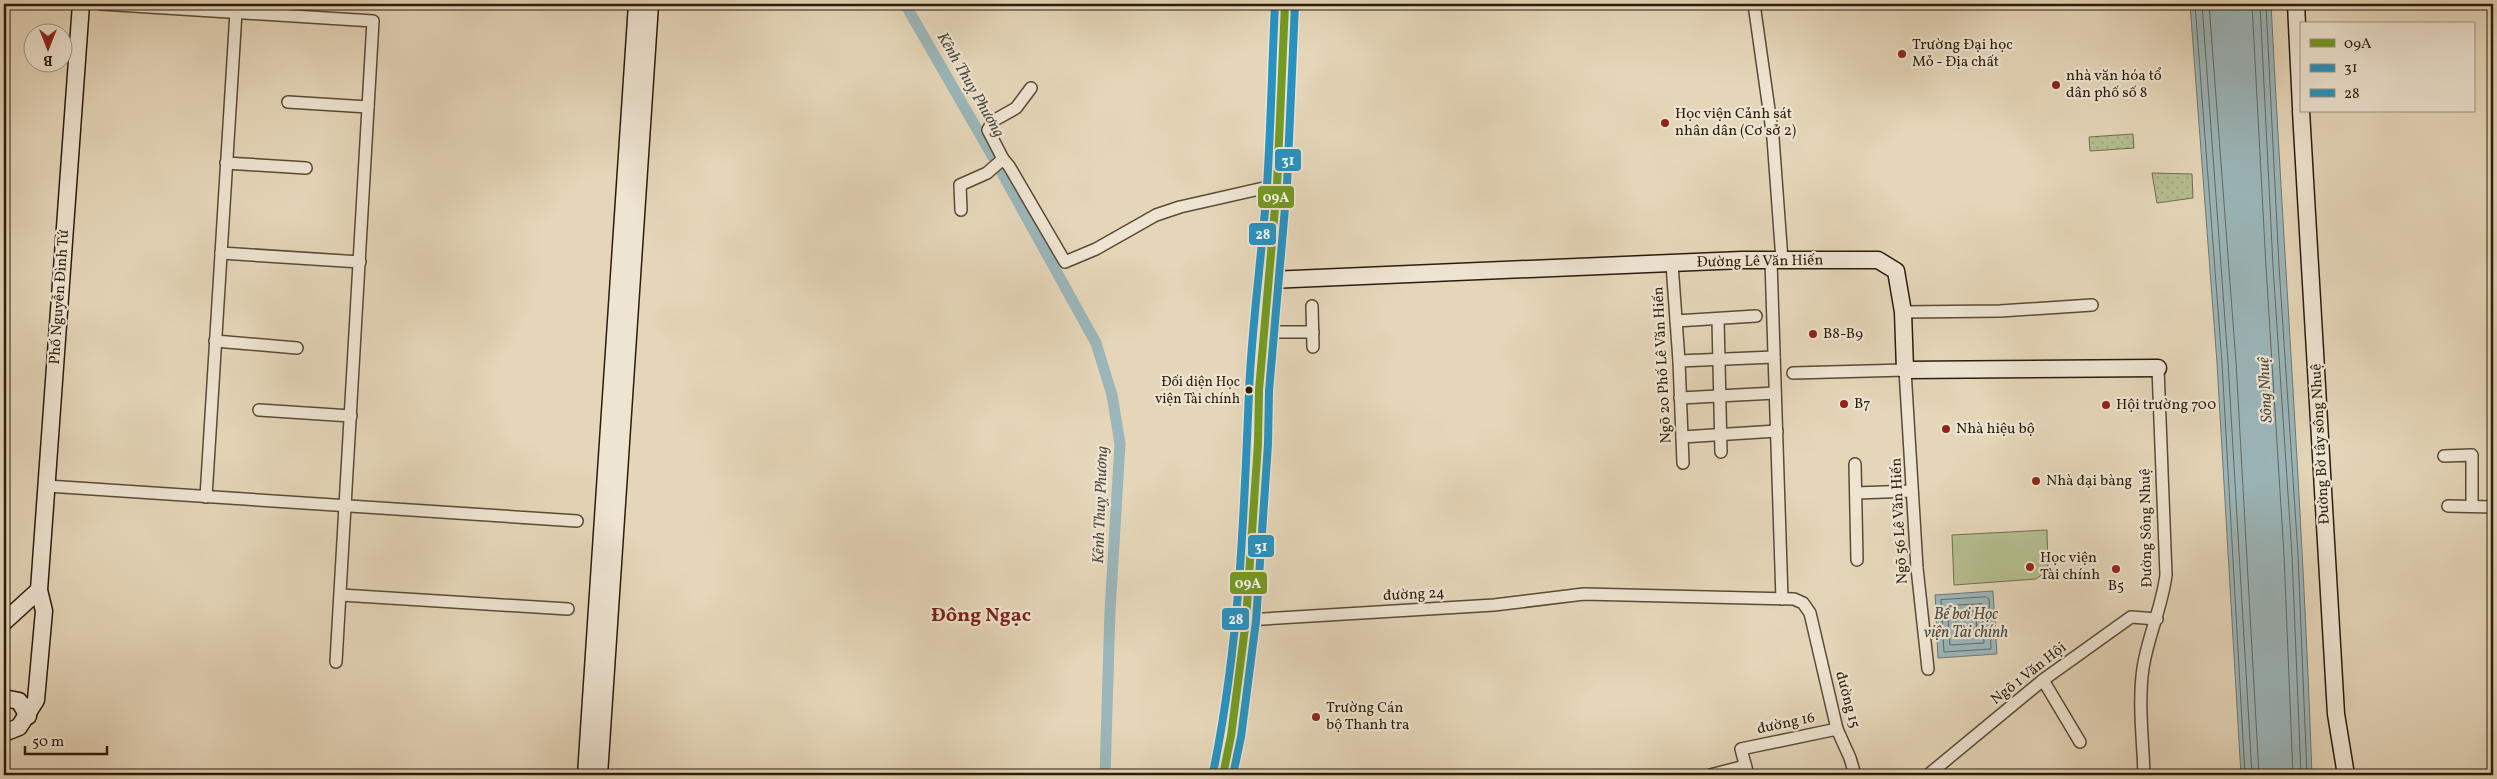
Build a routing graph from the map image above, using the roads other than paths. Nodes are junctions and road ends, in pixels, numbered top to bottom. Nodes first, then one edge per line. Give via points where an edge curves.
1 (81, 4) edge
2 (101, 4) edge
3 (637, 4) edge
4 (650, 4) edge
5 (1285, 4) edge
6 (1754, 4) edge
7 (2296, 4) edge
8 (236, 12) junction
9 (2300, 86) edge
10 (1031, 88) dead end
11 (288, 102) dead end
12 (368, 107) junction
13 (2301, 112) edge
14 (1003, 159) junction
15 (226, 163) junction
16 (306, 168) dead end
17 (1278, 185) junction
18 (961, 210) dead end
19 (220, 254) junction
20 (1777, 261) junction
21 (360, 262) junction
22 (1672, 264) junction
23 (1268, 280) junction
24 (2092, 305) dead end
25 (1312, 306) dead end
26 (1903, 312) junction
27 (1756, 316) dead end
28 (1718, 319) junction
29 (1676, 321) junction
30 (1264, 332) junction
31 (1313, 332) junction
32 (215, 341) junction
33 (1313, 347) dead end
34 (297, 348) dead end
35 (1774, 357) junction
36 (1719, 359) junction
37 (1679, 361) junction
38 (2158, 368) joint
39 (1905, 370) junction
40 (1793, 373) dead end
41 (1775, 393) junction
42 (1720, 395) junction
43 (1680, 398) junction
44 (259, 410) dead end
45 (351, 416) junction
46 (1776, 431) junction
47 (1721, 434) junction
48 (1682, 437) junction
49 (1722, 452) dead end
50 (2444, 456) dead end
51 (1683, 463) dead end
52 (1855, 464) dead end
53 (47, 486) junction
54 (1912, 491) junction
55 (1856, 493) junction
56 (206, 497) junction
57 (346, 506) junction
58 (2448, 506) dead end
59 (2472, 506) junction
60 (2493, 507) edge
61 (577, 521) dead end
62 (1857, 560) dead end
63 (39, 590) junction
64 (342, 595) junction
65 (1782, 599) junction
66 (568, 609) dead end
67 (2157, 619) junction
68 (1246, 620) junction
69 (4, 622) edge
70 (336, 662) dead end
71 (1928, 669) dead end
72 (2043, 680) junction
73 (4, 698) edge
74 (28, 716) junction
75 (1837, 729) junction
76 (4, 733) edge
77 (2080, 742) dead end
78 (1746, 771) edge
79 (1851, 774) edge
80 (586, 775) edge
81 (599, 775) edge
82 (1223, 775) edge
83 (1710, 775) edge
84 (1928, 775) edge
85 (2144, 775) edge
86 (2346, 775) edge

1 - 53 street, Phố Nguyễn Đình Tứ
2 - 8 street
3 - 80 street
4 - 81 street
5 - 17 street
6 - 20 street via 1772,130
7 - 9 street
8 - 12 street via 373,21
8 - 15 street
10 - 14 street via 1016,108 993,121 988,130
11 - 12 street
12 - 21 street
13 - 86 street, Đường Bờ tây sông Nhuệ via 2336,714
14 - 17 street via 1065,262 1096,249 1156,215 1189,204
14 - 18 street via 991,171 960,185
15 - 16 street
15 - 19 street
17 - 23 street
19 - 21 street
19 - 32 street
20 - 22 street, Đường Lê Văn Hiến
20 - 26 street, Đường Lê Văn Hiến via 1878,260 1896,271
20 - 35 street
21 - 45 street
22 - 23 street, Đường Lê Văn Hiến
22 - 29 street, Ngõ 20 Phố Lê Văn Hiến
23 - 30 street
24 - 26 street
25 - 31 street
26 - 39 street, Đường Lê Văn Hiến
27 - 28 street
28 - 29 street
28 - 36 street
29 - 37 street, Ngõ 20 Phố Lê Văn Hiến
30 - 31 street
30 - 68 street
31 - 33 street
32 - 34 street
32 - 56 street
35 - 36 street
35 - 41 street
36 - 37 street
36 - 42 street
37 - 43 street, Ngõ 20 Phố Lê Văn Hiến
38 - 39 street
38 - 67 street, Đường Sông Nhuệ via 2166,575
39 - 40 street
39 - 54 street, Ngõ 56 Lê Văn Hiến
41 - 42 street
41 - 46 street
42 - 43 street
42 - 47 street
43 - 48 street, Ngõ 20 Phố Lê Văn Hiến
44 - 45 street
45 - 57 street
46 - 47 street
46 - 65 street
47 - 48 street
47 - 49 street
48 - 51 street, Ngõ 20 Phố Lê Văn Hiến
50 - 59 street via 2472,455
52 - 55 street
53 - 56 street
53 - 63 street, Phố Nguyễn Đình Tứ
54 - 55 street
54 - 71 street, Ngõ 56 Lê Văn Hiến
55 - 62 street
56 - 57 street
57 - 61 street
57 - 64 street
58 - 59 street
59 - 60 street
63 - 69 street
63 - 74 street, Phố Nguyễn Đình Tứ via 44,611 39,675 36,700
64 - 66 street
64 - 70 street
65 - 68 street, đường 24 via 1584,594 1494,605
65 - 75 street, đường 15 via 1803,603 1810,613
67 - 72 street, Ngõ 1 Văn Hội via 2131,617
67 - 85 street, Đường Sông Nhuệ via 2143,670
68 - 82 street
72 - 77 street
72 - 84 street, Ngõ 1 Văn Hội
73 - 74 street via 18,701
74 - 76 street via 19,727
75 - 78 street, đường 16 via 1741,749
75 - 79 street, đường 15
78 - 83 street

